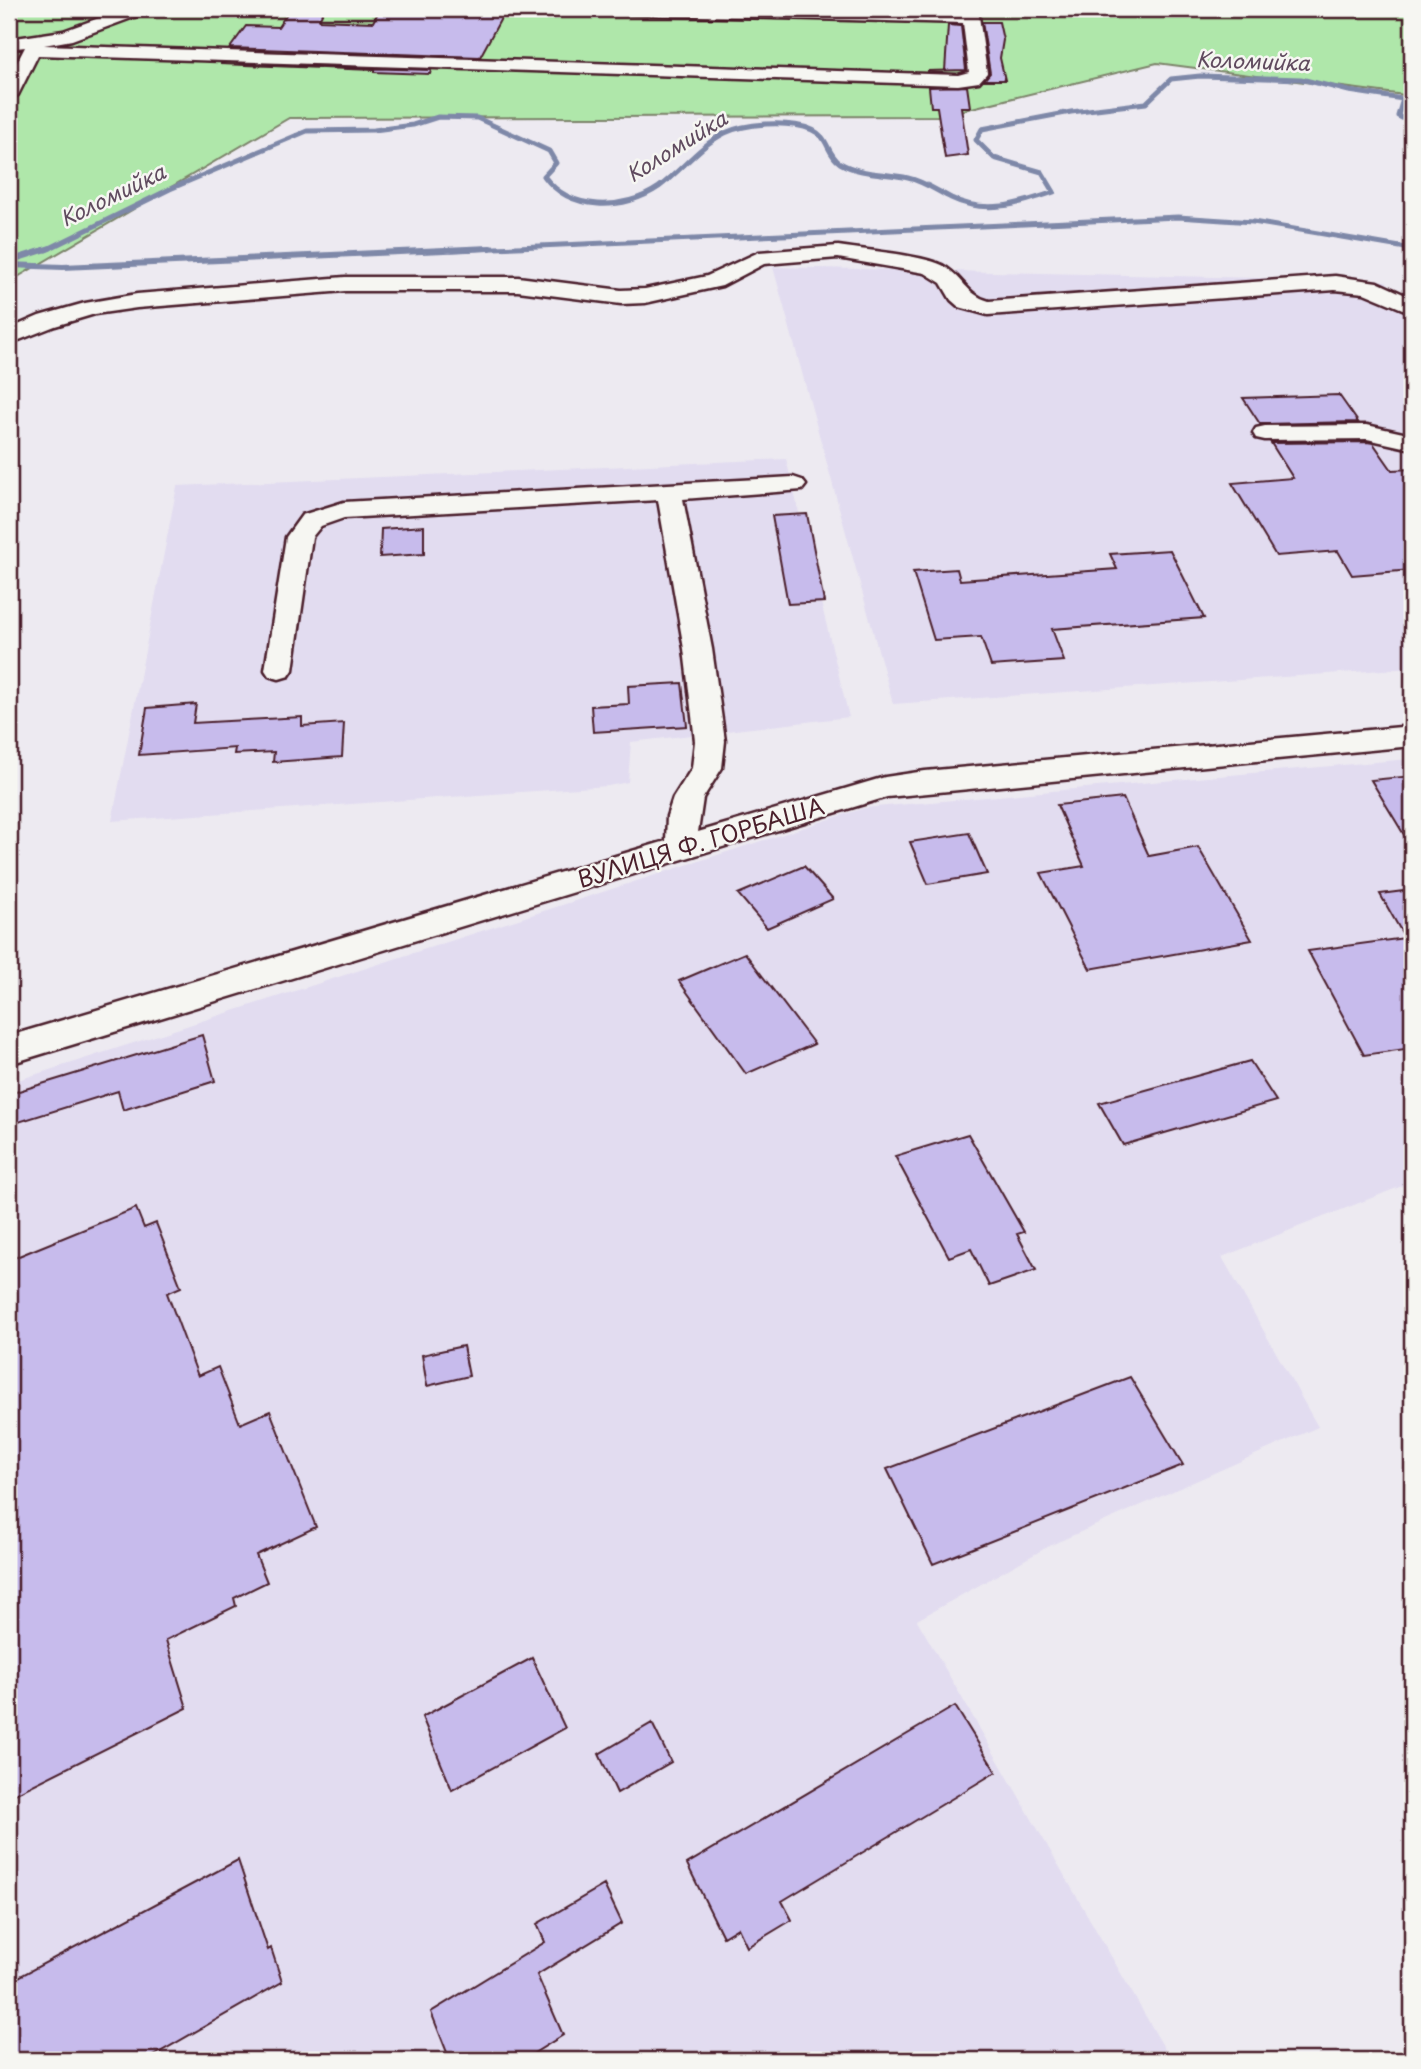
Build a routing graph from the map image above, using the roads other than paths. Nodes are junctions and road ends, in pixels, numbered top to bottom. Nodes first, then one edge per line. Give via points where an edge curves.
1 (139, 9) edge
2 (615, 9) edge
3 (970, 13) edge
4 (9, 44) edge
5 (36, 46) junction
6 (9, 95) edge
7 (1412, 306) edge
8 (9, 337) edge
9 (1265, 433) dead end
10 (1412, 442) edge
11 (793, 485) dead end
12 (669, 492) junction
13 (279, 670) dead end
14 (1412, 736) edge
15 (682, 849) junction
16 (9, 1050) edge

1 - 5 street
2 - 3 street
3 - 5 street via 978,73 958,80
4 - 5 street
5 - 6 street
7 - 8 street via 1368,287 1335,283 988,308 967,302 950,279 932,268 838,252 759,258 713,281 645,296 518,284 345,284 136,301 70,315
9 - 10 street via 1367,432
11 - 12 street
12 - 13 street via 344,510 313,519 299,537
12 - 15 street via 710,741 707,768 688,798 683,816
14 - 15 street, ВУЛИЦЯ Ф. ГОРБАША via 901,784
15 - 16 street, ВУЛИЦЯ Ф. ГОРБАША

